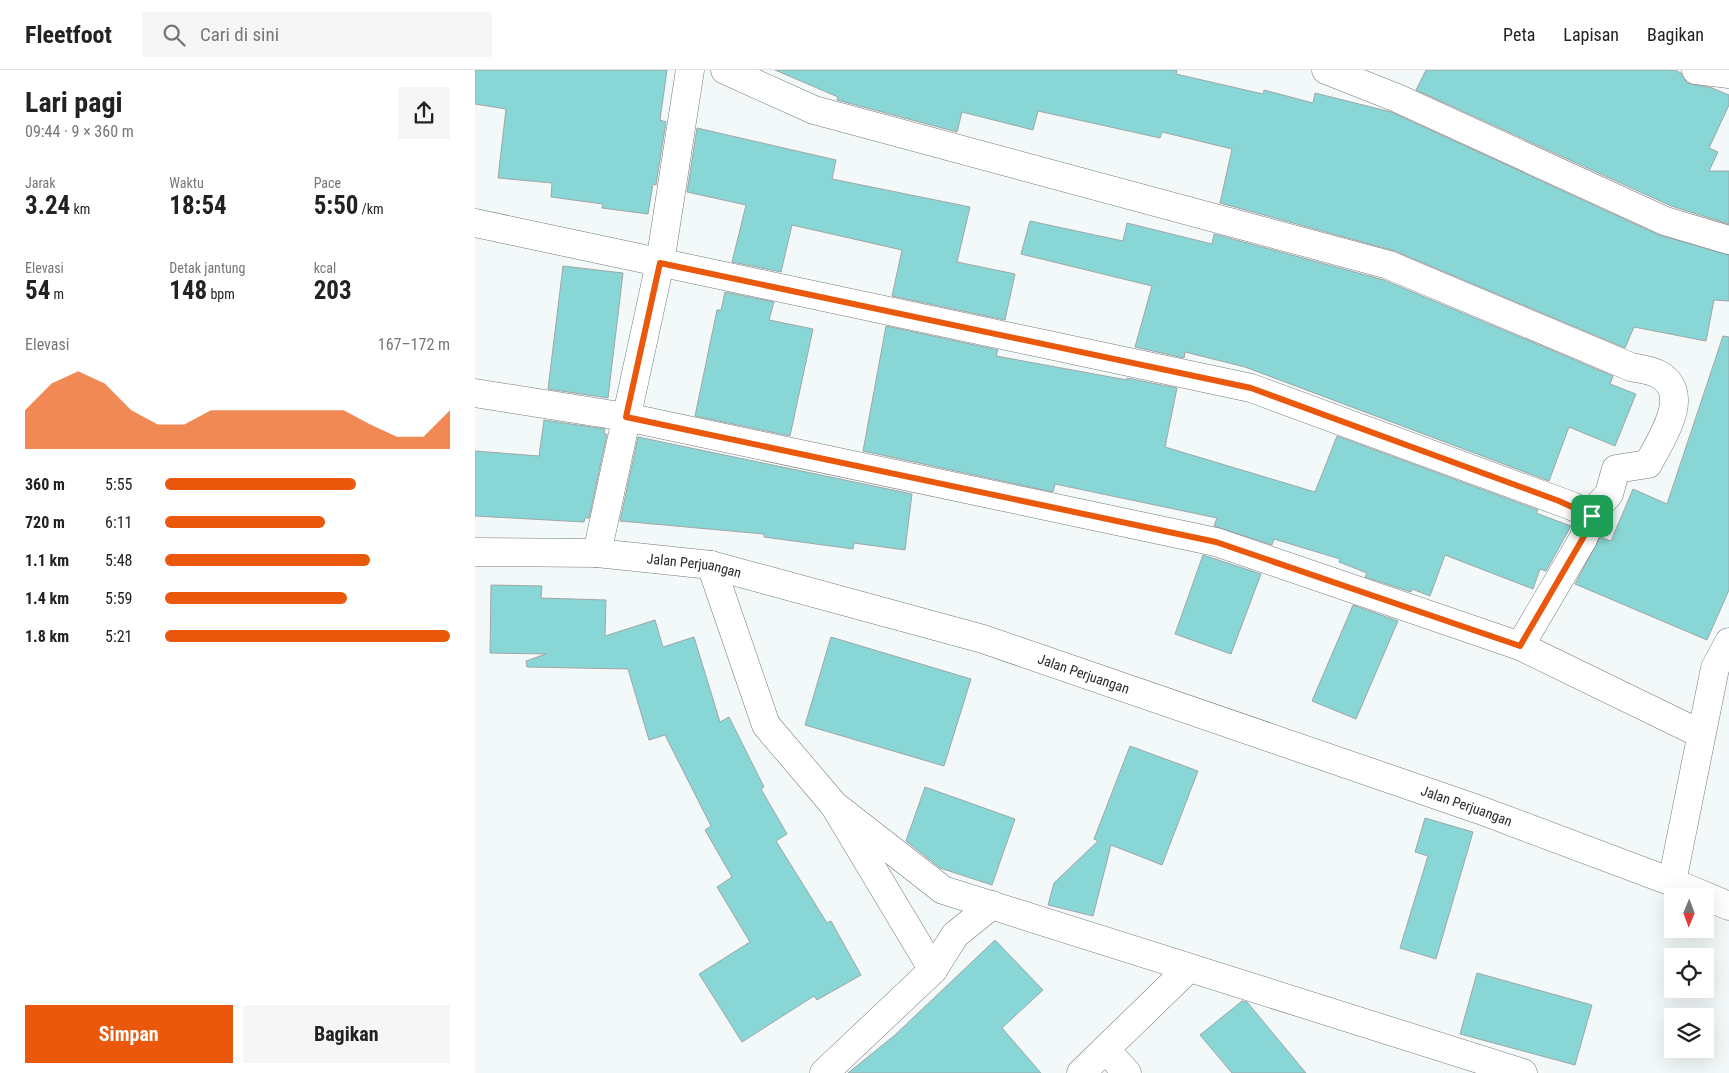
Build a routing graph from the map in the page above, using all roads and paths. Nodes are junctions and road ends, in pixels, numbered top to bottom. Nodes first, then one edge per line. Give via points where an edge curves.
1 (691, 70) edge
2 (725, 70) edge
3 (1326, 70) edge
4 (1696, 70) edge
5 (1729, 74) edge
6 (475, 222) edge
7 (1729, 240) edge
8 (660, 263) junction
9 (475, 393) edge
10 (626, 417) junction
11 (1592, 516) junction
12 (475, 552) edge
13 (597, 553) junction
14 (711, 565) junction
15 (1729, 642) edge
16 (1520, 646) junction
17 (1701, 734) junction
18 (833, 805) junction
19 (1672, 882) junction
20 (992, 905) junction
21 (1729, 906) edge
22 (1189, 968) junction
23 (933, 970) junction
24 (1106, 1050) junction
25 (824, 1073) edge
26 (1081, 1073) edge
27 (1127, 1073) edge
28 (1523, 1073) edge

1 - 8 street
2 - 11 street via 814,110 1389,265 1631,367 1658,374 1669,384 1674,399 1673,417 1648,464 1616,469 1609,494
3 - 7 street via 1405,102 1665,222
4 - 5 street
6 - 8 street
8 - 10 street
8 - 11 street via 1251,388
9 - 10 street
10 - 13 street
10 - 16 street via 1216,542
11 - 16 street via 1583,538
12 - 13 street, Jalan Perjuangan
13 - 14 street, Jalan Perjuangan
14 - 18 street via 766,724
14 - 19 street, Jalan Perjuangan via 983,639 1480,810
15 - 17 street via 1715,668
16 - 17 street
17 - 19 street
18 - 20 street via 943,890
18 - 23 street
19 - 21 street, Jalan Perjuangan
20 - 22 street
20 - 23 street via 955,935
22 - 24 street
22 - 28 street
23 - 25 street
24 - 26 street
24 - 27 street

